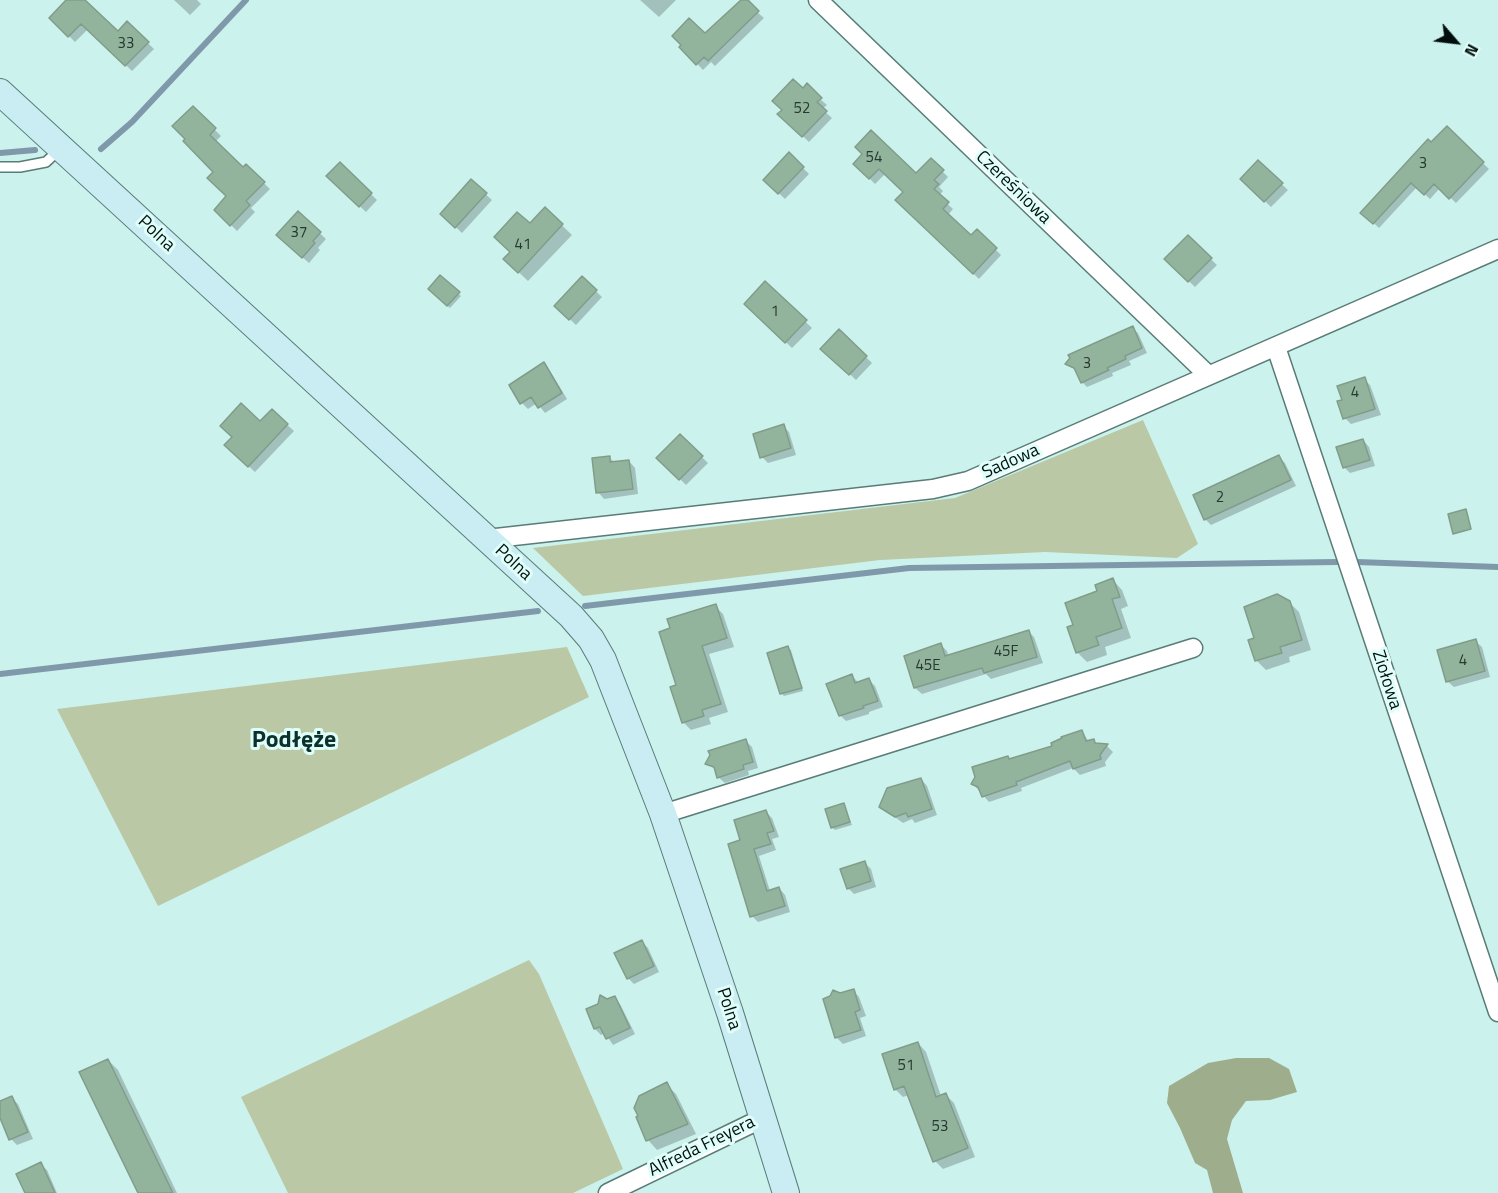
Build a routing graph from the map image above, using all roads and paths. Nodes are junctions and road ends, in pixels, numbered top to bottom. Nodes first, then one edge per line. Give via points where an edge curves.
1 (818, 0) edge
2 (0, 92) edge
3 (61, 147) junction
4 (0, 167) edge
5 (1498, 249) edge
6 (1276, 347) junction
7 (1208, 375) junction
8 (487, 538) junction
9 (1193, 648) dead end
10 (663, 814) junction
11 (1498, 1009) edge
12 (763, 1118) junction
13 (608, 1193) edge
14 (786, 1193) edge

1 - 7 street, Czereśniowa
2 - 3 street, Polna
3 - 4 lane via 46,162
3 - 8 street, Polna
5 - 6 street, Sadowa
6 - 7 street, Sadowa
6 - 11 street, Ziołowa
7 - 8 street, Sadowa via 968,481 933,489
8 - 10 street, Polna via 591,639 603,660
9 - 10 street
10 - 12 street, Polna
12 - 13 street, Alfreda Freyera
12 - 14 street, Polna

